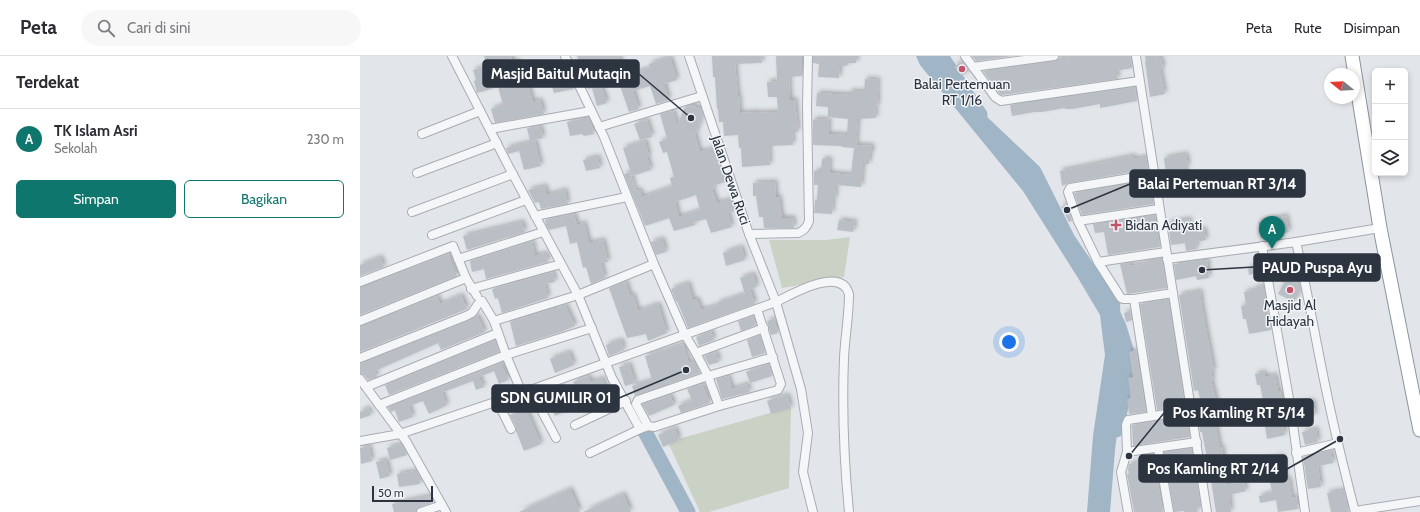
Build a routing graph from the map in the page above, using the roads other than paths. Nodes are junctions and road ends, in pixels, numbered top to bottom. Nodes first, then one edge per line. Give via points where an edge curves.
1 (452, 56) edge
2 (565, 56) edge
3 (689, 56) edge
4 (808, 56) edge
5 (965, 56) edge
6 (1054, 56) edge
7 (1136, 56) edge
8 (1352, 56) edge
9 (973, 66) junction
10 (1139, 82) junction
11 (702, 96) junction
12 (480, 111) junction
13 (591, 111) junction
14 (599, 127) junction
15 (490, 129) junction
16 (422, 134) dead end
17 (497, 143) junction
18 (417, 172) dead end
19 (512, 174) junction
20 (1154, 174) junction
21 (627, 198) junction
22 (526, 200) junction
23 (1159, 209) junction
24 (412, 212) dead end
25 (535, 216) junction
26 (1078, 221) junction
27 (1380, 228) junction
28 (543, 232) junction
29 (749, 234) junction
30 (432, 235) dead end
31 (1296, 242) junction
32 (1262, 246) junction
33 (1167, 255) junction
34 (458, 259) junction
35 (1387, 259) junction
36 (1098, 262) junction
37 (561, 264) junction
38 (654, 264) junction
39 (1304, 274) junction
40 (1267, 276) junction
41 (466, 278) junction
42 (360, 282) edge
43 (471, 289) junction
44 (1173, 293) junction
45 (578, 295) junction
46 (1134, 299) junction
47 (479, 300) junction
48 (776, 302) junction
49 (757, 309) junction
50 (360, 321) edge
51 (494, 321) junction
52 (592, 328) junction
53 (764, 328) junction
54 (498, 333) junction
55 (684, 335) junction
56 (696, 352) junction
57 (506, 355) junction
58 (773, 357) junction
59 (360, 358) edge
60 (607, 363) junction
61 (708, 376) junction
62 (360, 380) edge
63 (366, 388) junction
64 (530, 389) junction
65 (522, 393) junction
66 (497, 401) junction
67 (626, 401) junction
68 (379, 404) junction
69 (718, 406) junction
70 (1192, 410) junction
71 (1152, 415) junction
72 (575, 425) dead end
73 (644, 427) junction
74 (511, 429) dead end
75 (1420, 430) edge
76 (400, 434) junction
77 (556, 438) dead end
78 (360, 441) edge
79 (1197, 442) junction
80 (1338, 443) junction
81 (1158, 448) junction
82 (1127, 452) junction
83 (590, 453) dead end
84 (1296, 453) junction
85 (1420, 501) edge
86 (444, 508) edge
87 (420, 512) edge
88 (813, 512) edge
89 (849, 512) edge
90 (1128, 512) edge
91 (1169, 512) edge
92 (1207, 512) edge
93 (1305, 512) edge
94 (1355, 512) edge

1 - 12 street
2 - 13 street
3 - 11 street, Jalan Dewa Ruci
4 - 29 street via 808,225 805,230 798,233
5 - 9 street
6 - 9 street
7 - 10 street
8 - 27 highway
9 - 10 street via 995,97 1001,101
10 - 20 street
11 - 14 street
11 - 29 street, Jalan Dewa Ruci
12 - 15 street
12 - 16 street
13 - 14 street
13 - 15 street
14 - 21 street
15 - 17 street
17 - 18 street
17 - 19 street
19 - 22 street
19 - 24 street
20 - 23 street
20 - 26 street via 1070,188 1068,192
21 - 25 street
21 - 38 street
22 - 25 street
22 - 30 street
23 - 26 street
23 - 33 street
25 - 28 street
26 - 36 street
27 - 31 street
27 - 35 highway
28 - 34 street
28 - 37 street
29 - 48 street, Jalan Dewa Ruci
31 - 32 street
31 - 39 street
32 - 33 street
32 - 40 street
33 - 36 street
33 - 44 street
34 - 41 street
34 - 42 street via 454,247 451,246
35 - 39 street
35 - 75 highway
36 - 46 street via 1121,298
37 - 43 street
37 - 45 street
38 - 45 street
38 - 55 street
39 - 40 street
39 - 80 street
40 - 84 street via 1291,410
41 - 43 street
41 - 50 street
43 - 47 street
44 - 46 street
44 - 70 street
45 - 51 street
45 - 52 street
46 - 71 street
47 - 51 street
47 - 59 street via 472,313 466,316
48 - 49 street
48 - 88 street, Jalan Dewa Ruci via 801,389 808,433 803,472
48 - 89 street via 822,282 840,284 848,291 843,403
49 - 53 street
49 - 55 street
51 - 54 street
52 - 57 street
52 - 60 street
53 - 56 street
53 - 58 street
54 - 57 street
54 - 63 street
55 - 56 street
55 - 60 street
56 - 61 street
57 - 65 street
57 - 68 street
58 - 61 street
58 - 69 street via 781,384 778,390
60 - 64 street
60 - 67 street via 612,378
61 - 69 street
61 - 73 street via 636,401
62 - 63 street
63 - 68 street
64 - 65 street
64 - 77 street
65 - 66 street
66 - 74 street
66 - 76 street
67 - 72 street
67 - 73 street
68 - 76 street
69 - 73 street via 654,427
70 - 71 street
70 - 79 street
71 - 82 street via 1128,420
73 - 83 street
76 - 78 street
76 - 86 street via 428,477
79 - 81 street
79 - 92 street
80 - 84 street
80 - 94 street
81 - 82 street
81 - 91 street
82 - 90 street via 1121,472
84 - 93 street
85 - 94 street
86 - 87 street

